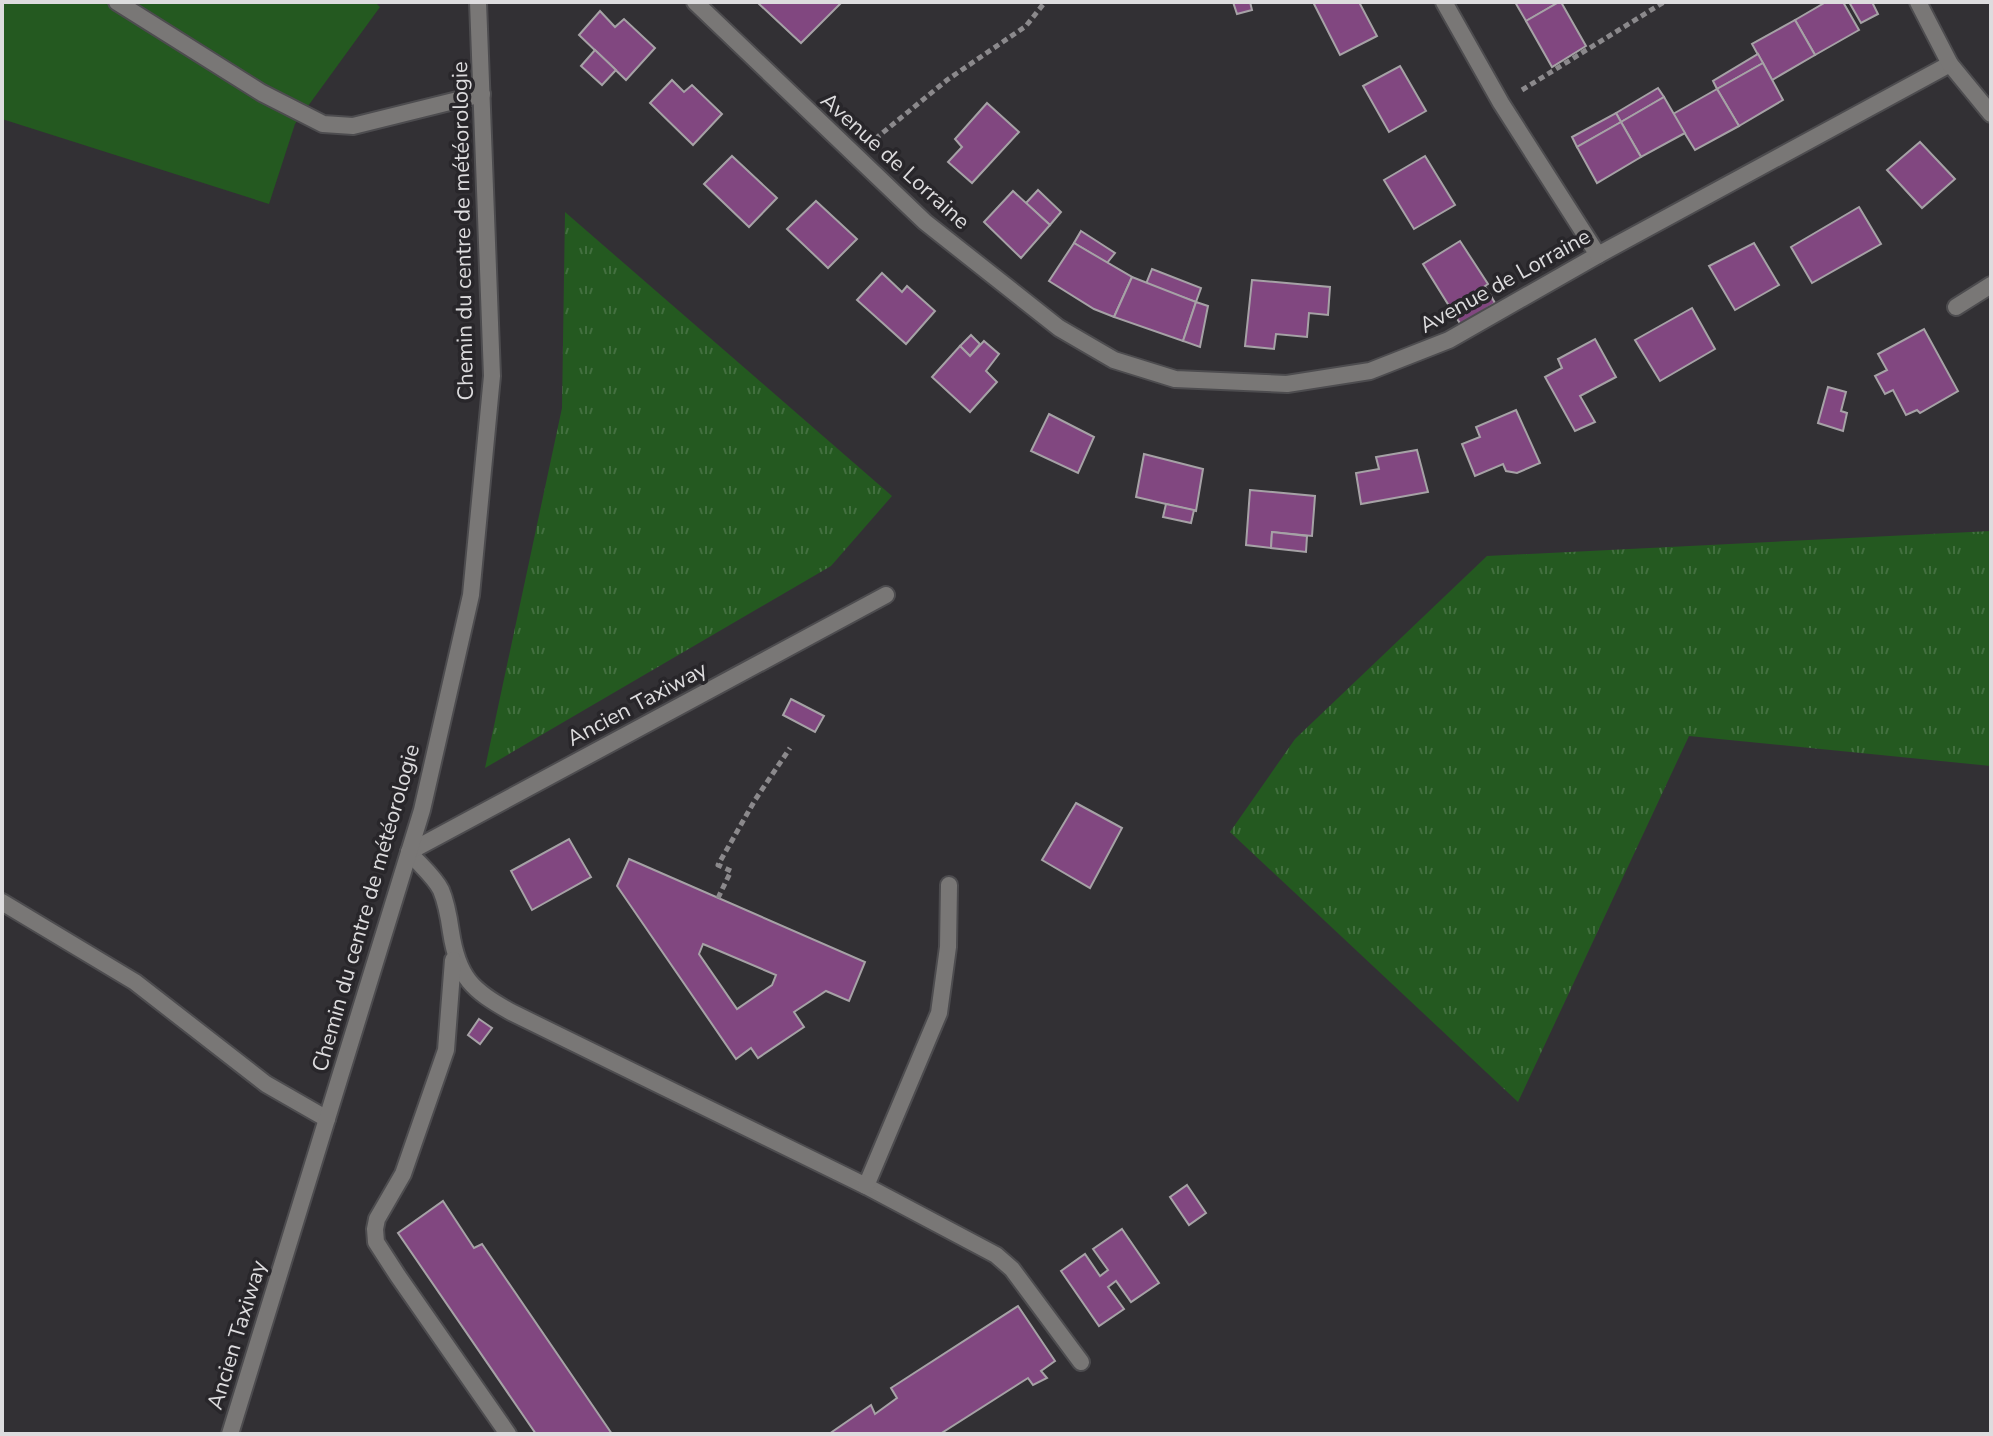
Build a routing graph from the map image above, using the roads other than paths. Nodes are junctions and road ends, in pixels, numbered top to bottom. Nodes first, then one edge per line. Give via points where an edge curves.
1 (117, 2) edge
2 (478, 2) edge
3 (695, 2) edge
4 (1444, 2) edge
5 (1918, 2) edge
6 (1950, 64) junction
7 (482, 94) junction
8 (1991, 114) edge
9 (1598, 255) junction
10 (1991, 285) edge
11 (1956, 307) dead end
12 (886, 595) dead end
13 (409, 852) junction
14 (949, 885) dead end
15 (2, 902) edge
16 (454, 950) junction
17 (327, 1119) junction
18 (866, 1186) junction
19 (287, 1249) joint
20 (1081, 1362) dead end
21 (230, 1434) edge
22 (508, 1434) edge

1 - 7 street via 262,93 323,124 353,126
2 - 7 street, Chemin du centre de météorologie
3 - 9 street, Avenue de Lorraine via 925,222 1059,328 1114,360 1175,379 1287,384 1370,371 1449,340
4 - 9 street
5 - 6 street
6 - 8 street
6 - 9 street, Avenue de Lorraine
7 - 13 street, Chemin du centre de météorologie via 492,376 471,595
10 - 11 street
12 - 13 street, Ancien Taxiway
13 - 16 street via 440,887
13 - 17 street, Chemin du centre de météorologie
14 - 18 street via 939,1013
15 - 17 street via 135,982 266,1084
16 - 18 street via 463,977 501,1007
16 - 22 street via 446,1050 403,1174 377,1219 376,1242
17 - 19 street, Chemin du centre de météorologie
18 - 20 street via 996,1255
19 - 21 street, Ancien Taxiway

